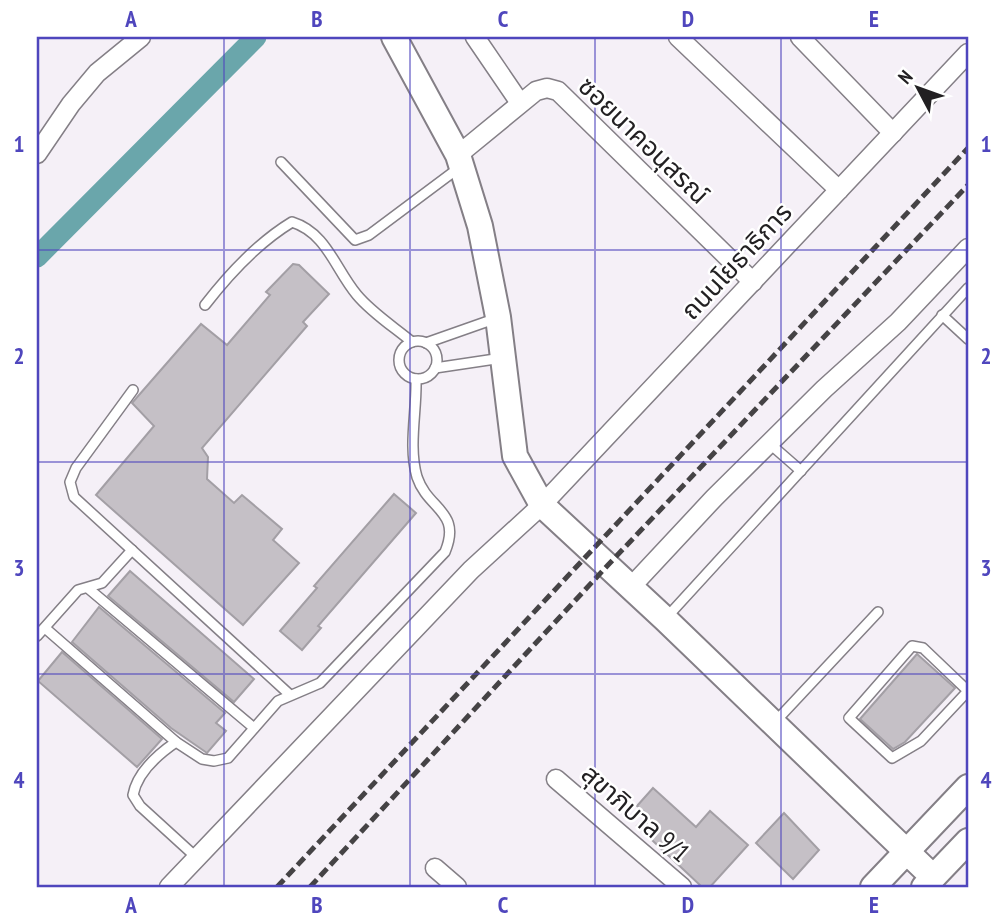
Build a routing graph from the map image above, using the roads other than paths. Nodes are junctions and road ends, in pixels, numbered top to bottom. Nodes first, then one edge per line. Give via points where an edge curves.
1 (141, 37) edge
2 (475, 37) edge
3 (678, 37) edge
4 (800, 37) edge
5 (395, 39) edge
6 (968, 53) edge
7 (520, 103) junction
8 (893, 133) junction
9 (37, 154) edge
10 (460, 160) junction
11 (281, 162) dead end
12 (838, 190) junction
13 (968, 248) edge
14 (753, 282) junction
15 (968, 288) edge
16 (205, 304) dead end
17 (942, 315) junction
18 (498, 317) junction
19 (968, 339) edge
20 (412, 342) junction
21 (426, 343) junction
22 (503, 358) junction
23 (435, 369) junction
24 (416, 379) junction
25 (133, 390) dead end
26 (769, 443) junction
27 (801, 471) junction
28 (542, 505) junction
29 (132, 550) junction
30 (630, 588) junction
31 (89, 589) junction
32 (878, 612) dead end
33 (666, 618) junction
34 (45, 628) junction
35 (37, 636) edge
36 (968, 691) edge
37 (289, 694) junction
38 (774, 723) junction
39 (254, 728) junction
40 (176, 742) junction
41 (556, 779) dead end
42 (968, 787) edge
43 (968, 841) edge
44 (906, 852) junction
45 (197, 858) junction
46 (435, 868) dead end
47 (934, 884) edge
48 (169, 887) edge
49 (457, 887) edge
50 (682, 887) edge
51 (873, 887) edge

1 - 9 street via 97,73
2 - 7 street
3 - 12 street
4 - 8 street
5 - 10 street
6 - 8 street, ถนนโยธาธิการ
7 - 10 street, ซอยนาคอนุสรณ์
7 - 14 street, ซอยนาคอนุสรณ์ via 547,88 558,92
8 - 12 street, ถนนโยธาธิการ
10 - 11 lane via 369,235 355,240
10 - 18 street via 480,226
12 - 14 street, ถนนโยธาธิการ
13 - 26 street via 898,322
14 - 28 street, ถนนโยธาธิการ
15 - 17 lane
16 - 20 lane via 277,231 292,222 322,242 358,296
17 - 19 lane
17 - 27 lane
18 - 21 lane
18 - 22 street
20 - 21 lane
20 - 24 lane via 399,359 403,372
21 - 23 lane via 436,354
22 - 23 lane
22 - 28 street via 515,456
23 - 24 lane
24 - 37 lane via 412,453 418,479 447,517 452,535 445,552 320,683
25 - 29 lane via 69,482 74,497
26 - 27 lane
26 - 30 street
27 - 33 lane
28 - 30 street
28 - 45 street, ถนนโยธาธิการ via 471,570
29 - 31 lane via 102,583
29 - 37 lane
30 - 33 street
31 - 34 lane via 78,590
31 - 39 lane
32 - 38 lane
33 - 38 street
34 - 35 lane
34 - 40 lane
36 - 36 lane via 921,741 892,758 849,718 912,646 923,648
37 - 39 lane
38 - 44 street
39 - 40 lane via 228,758 214,761 202,759
40 - 45 lane via 135,781 133,795
41 - 50 street, สุขาภิบาล 9/1
42 - 44 street
43 - 47 street
44 - 47 street
44 - 51 street
45 - 48 street, ถนนโยธาธิการ
46 - 49 street

